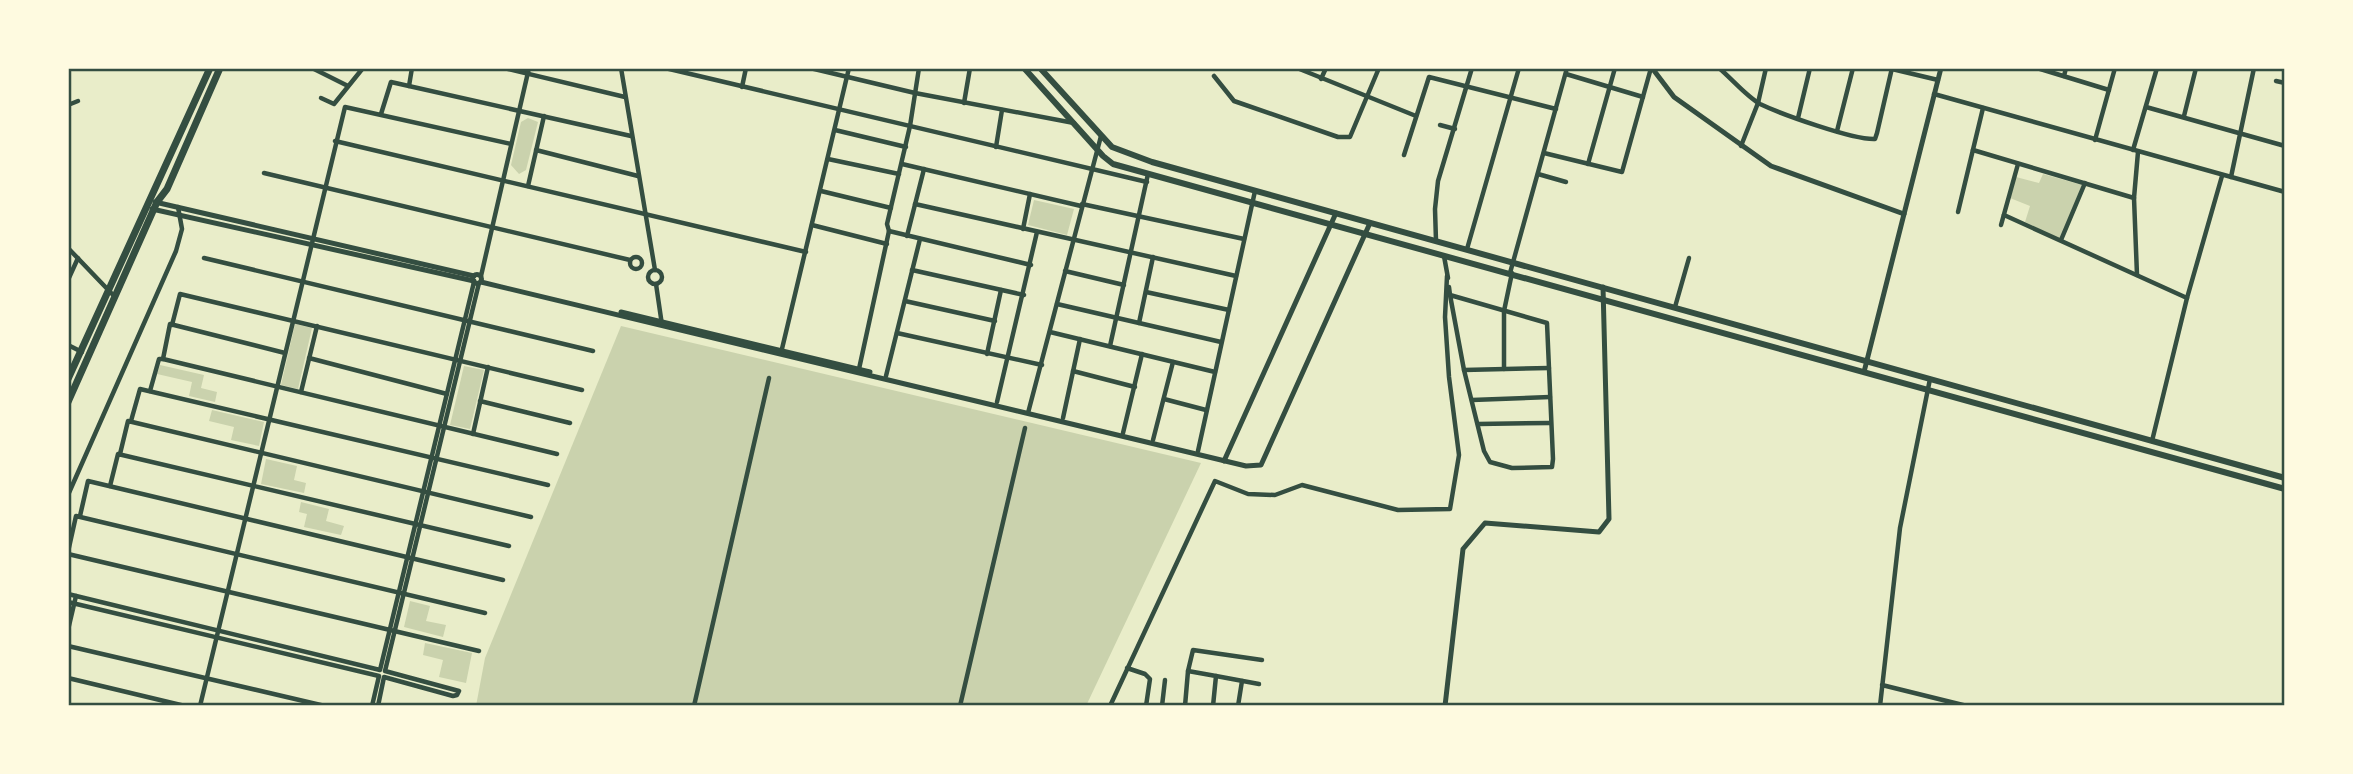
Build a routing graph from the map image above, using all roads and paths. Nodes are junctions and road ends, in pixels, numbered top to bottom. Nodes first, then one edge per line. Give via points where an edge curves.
1 (210, 68) edge
2 (220, 68) edge
3 (312, 68) edge
4 (362, 68) edge
5 (412, 68) edge
6 (505, 68) edge
7 (621, 68) edge
8 (665, 68) edge
9 (746, 68) edge
10 (810, 68) edge
11 (849, 68) edge
12 (919, 68) edge
13 (1024, 68) edge
14 (1040, 68) edge
15 (1326, 68) edge
16 (1379, 68) edge
17 (1472, 68) edge
18 (1520, 68) edge
19 (1615, 68) edge
20 (1651, 68) edge
21 (1719, 68) edge
22 (1766, 68) edge
23 (1811, 68) edge
24 (1853, 68) edge
25 (1941, 68) edge
26 (2037, 68) edge
27 (2066, 68) edge
28 (2115, 68) edge
29 (2157, 68) edge
30 (2196, 68) edge
31 (2254, 68) edge
32 (967, 69) edge
33 (1296, 69) edge
34 (1892, 69) edge
35 (528, 71) edge
36 (1566, 71) edge
37 (1214, 76) dead end
38 (2064, 76) junction
39 (847, 77) junction
40 (1321, 79) junction
41 (1938, 80) junction
42 (2276, 81) dead end
43 (2285, 83) edge
44 (348, 86) junction
45 (410, 86) junction
46 (742, 87) junction
47 (1467, 87) junction
48 (1610, 87) junction
49 (2109, 90) junction
50 (915, 93) junction
51 (1934, 94) junction
52 (625, 97) junction
53 (1367, 97) junction
54 (1510, 97) junction
55 (1643, 97) junction
56 (321, 98) dead end
57 (78, 101) dead end
58 (964, 103) junction
59 (1758, 103) junction
60 (68, 105) edge
61 (2147, 107) junction
62 (1983, 108) junction
63 (1556, 109) junction
64 (839, 110) junction
65 (1002, 110) junction
66 (519, 111) junction
67 (381, 114) junction
68 (544, 116) junction
69 (2184, 116) junction
70 (1416, 117) junction
71 (1798, 118) junction
72 (1075, 123) junction
73 (1440, 125) dead end
74 (910, 126) junction
75 (1455, 129) junction
76 (835, 130) junction
77 (1838, 131) junction
78 (2240, 134) junction
79 (631, 136) junction
80 (1101, 136) junction
81 (2095, 140) junction
82 (335, 141) junction
83 (511, 144) junction
84 (1741, 145) junction
85 (2285, 145) edge
86 (906, 147) junction
87 (996, 147) junction
88 (1096, 148) junction
89 (536, 150) junction
90 (1117, 150) junction
91 (1973, 150) junction
92 (2136, 151) junction
93 (1544, 153) junction
94 (1404, 155) dead end
95 (828, 159) junction
96 (1110, 162) junction
97 (902, 164) junction
98 (1588, 164) junction
99 (2018, 164) junction
100 (924, 169) junction
101 (1090, 169) junction
102 (264, 173) dead end
103 (899, 174) junction
104 (1538, 174) junction
105 (638, 176) junction
106 (2222, 176) junction
107 (2231, 177) junction
108 (1148, 178) junction
109 (502, 180) junction
110 (1566, 182) dead end
111 (2085, 183) junction
112 (528, 186) junction
113 (324, 189) junction
114 (820, 191) junction
115 (1255, 191) junction
116 (2285, 192) edge
117 (1030, 194) junction
118 (2134, 198) junction
119 (1253, 202) junction
120 (151, 204) junction
121 (915, 204) junction
122 (1081, 205) junction
123 (178, 207) junction
124 (891, 208) junction
125 (1958, 212) dead end
126 (644, 214) junction
127 (1336, 214) junction
128 (1904, 214) junction
129 (180, 215) junction
130 (2004, 215) junction
131 (1139, 216) junction
132 (1331, 223) junction
133 (1370, 223) junction
134 (812, 225) junction
135 (2001, 225) dead end
136 (491, 228) junction
137 (1023, 229) junction
138 (889, 231) junction
139 (1037, 232) junction
140 (1365, 233) junction
141 (907, 236) junction
142 (312, 238) junction
143 (920, 239) junction
144 (1244, 239) junction
145 (1073, 240) junction
146 (2061, 240) junction
147 (1436, 241) junction
148 (887, 244) junction
149 (310, 246) junction
150 (68, 248) edge
151 (1466, 248) junction
152 (806, 252) junction
153 (1131, 253) junction
154 (1444, 255) junction
155 (1153, 257) junction
156 (78, 258) junction
157 (204, 258) dead end
158 (1689, 258) dead end
159 (1513, 262) junction
160 (1031, 265) junction
161 (654, 268) junction
162 (912, 270) junction
163 (1065, 271) junction
164 (1511, 273) junction
165 (2137, 275) junction
166 (1236, 276) junction
167 (1447, 276) junction
168 (68, 280) edge
169 (478, 280) junction
170 (302, 282) junction
171 (656, 284) junction
172 (1124, 285) junction
173 (1602, 287) junction
174 (1001, 290) junction
175 (108, 291) junction
176 (1146, 292) junction
177 (1024, 295) junction
178 (1450, 295) junction
179 (115, 297) junction
180 (2187, 298) junction
181 (1601, 299) junction
182 (905, 301) junction
183 (1057, 304) junction
184 (1675, 307) junction
185 (1228, 310) junction
186 (1504, 311) junction
187 (1116, 318) junction
188 (292, 321) junction
189 (995, 321) junction
190 (467, 322) junction
191 (1139, 323) junction
192 (662, 324) junction
193 (171, 325) junction
194 (317, 326) junction
195 (1050, 332) junction
196 (897, 333) junction
197 (1080, 339) junction
198 (1221, 342) junction
199 (68, 345) edge
200 (1110, 346) junction
201 (593, 351) dead end
202 (80, 352) junction
203 (781, 352) junction
204 (285, 353) junction
205 (987, 354) junction
206 (1142, 354) junction
207 (89, 355) junction
208 (309, 358) junction
209 (161, 359) junction
210 (1008, 359) junction
211 (458, 360) junction
212 (1173, 362) junction
213 (1867, 362) junction
214 (1042, 365) junction
215 (488, 368) junction
216 (1549, 368) junction
217 (859, 369) junction
218 (1504, 369) junction
219 (1464, 370) junction
220 (1073, 371) junction
221 (1215, 372) junction
222 (1864, 372) junction
223 (886, 376) junction
224 (769, 378) dead end
225 (68, 379) edge
226 (1930, 379) junction
227 (277, 387) junction
228 (1135, 387) junction
229 (582, 390) dead end
230 (1928, 390) junction
231 (150, 391) junction
232 (301, 393) junction
233 (447, 394) junction
234 (1550, 397) junction
235 (1164, 399) junction
236 (1472, 400) junction
237 (480, 401) junction
238 (68, 402) edge
239 (997, 402) junction
240 (1206, 410) junction
241 (1029, 412) junction
242 (1063, 418) junction
243 (269, 419) junction
244 (131, 422) junction
245 (570, 423) dead end
246 (1550, 423) junction
247 (1478, 424) junction
248 (442, 427) junction
249 (1025, 428) dead end
250 (1124, 433) junction
251 (472, 434) junction
252 (1153, 440) junction
253 (2155, 442) junction
254 (1198, 450) junction
255 (261, 453) junction
256 (2157, 453) junction
257 (119, 454) junction
258 (557, 454) dead end
259 (435, 458) junction
260 (1225, 459) junction
261 (2285, 478) edge
262 (548, 485) dead end
263 (110, 486) junction
264 (253, 486) junction
265 (2285, 489) edge
266 (426, 492) junction
267 (68, 495) edge
268 (78, 516) junction
269 (531, 517) dead end
270 (245, 519) junction
271 (419, 524) junction
272 (509, 546) dead end
273 (68, 553) edge
274 (237, 554) junction
275 (410, 558) junction
276 (503, 580) dead end
277 (228, 592) junction
278 (402, 593) junction
279 (68, 594) edge
280 (76, 596) junction
281 (68, 602) edge
282 (75, 604) junction
283 (485, 613) dead end
284 (68, 630) edge
285 (219, 630) junction
286 (393, 631) junction
287 (217, 638) junction
288 (68, 646) edge
289 (479, 651) dead end
290 (1262, 660) dead end
291 (1128, 668) junction
292 (1188, 671) junction
293 (382, 673) junction
294 (1216, 676) junction
295 (68, 678) edge
296 (207, 678) junction
297 (1165, 680) dead end
298 (1242, 681) junction
299 (1259, 684) dead end
300 (1882, 685) junction
301 (185, 706) edge
302 (200, 706) edge
303 (325, 706) edge
304 (372, 706) edge
305 (377, 706) edge
306 (694, 706) edge
307 (960, 706) edge
308 (1110, 706) edge
309 (1146, 706) edge
310 (1161, 706) edge
311 (1185, 706) edge
312 (1213, 706) edge
313 (1238, 706) edge
314 (1445, 706) edge
315 (1880, 706) edge
316 (1967, 706) edge

1 - 120 main road
2 - 120 main road via 167,189
3 - 44 street
4 - 44 street
5 - 45 street
6 - 35 street
7 - 52 street
8 - 46 street
9 - 46 street
10 - 39 street
11 - 39 street
12 - 50 street
13 - 72 main road
14 - 80 main road
15 - 40 street
16 - 53 street
17 - 47 street
18 - 54 street
19 - 48 street
20 - 55 street
20 - 84 street via 1674,97
21 - 59 street
22 - 59 street
23 - 71 street
24 - 77 street
25 - 41 street
26 - 38 street
27 - 38 street
28 - 49 street
29 - 61 street
30 - 69 street
31 - 78 street
32 - 58 street
33 - 40 street
34 - 41 street
34 - 77 street via 1875,139
35 - 52 street
35 - 66 street
36 - 48 street
36 - 63 street
37 - 53 street via 1234,101 1338,137 1350,137
38 - 49 street
39 - 50 street
39 - 64 street
40 - 53 street
41 - 51 street
42 - 43 street
44 - 56 street via 334,104
45 - 66 street
45 - 67 street via 391,82
46 - 64 street
47 - 54 street
47 - 70 street via 1429,77
47 - 75 street
48 - 55 street
48 - 98 street
49 - 81 street
50 - 58 street
50 - 74 street
51 - 62 street
51 - 128 street
52 - 79 street
53 - 70 street
54 - 63 street
54 - 151 street
55 - 98 street via 1622,172
57 - 60 street
58 - 65 street
59 - 71 street
59 - 84 street
61 - 69 street
61 - 92 street
62 - 81 street
62 - 91 street
63 - 93 street
64 - 74 street
64 - 76 street
65 - 72 street
65 - 87 street
66 - 68 street
66 - 83 street
67 - 82 street via 345,107
67 - 83 street
68 - 79 street
68 - 89 street
69 - 78 street
70 - 94 street
71 - 77 street
72 - 88 main road
73 - 75 street
74 - 86 street
74 - 87 street
75 - 147 street via 1438,181
76 - 86 street
76 - 95 street
78 - 85 street
78 - 107 street
79 - 105 street
80 - 88 street
80 - 90 main road
81 - 92 street
82 - 109 street
82 - 113 street
83 - 109 street
84 - 128 street via 1771,166
86 - 97 street
87 - 101 street
88 - 96 main road
88 - 101 street
89 - 105 street
89 - 112 street
90 - 96 main road
90 - 115 main road
91 - 99 street
91 - 125 street
92 - 106 street
92 - 118 street
93 - 98 street
93 - 104 street
95 - 103 street
95 - 114 street
96 - 108 main road
97 - 100 street
97 - 103 street
99 - 111 street
99 - 130 street
100 - 117 street
100 - 121 street
101 - 108 street
101 - 122 street
102 - 113 street
103 - 124 street
104 - 110 street
104 - 159 street
105 - 126 street
106 - 107 street
106 - 180 street
107 - 116 street
108 - 119 main road
108 - 131 street
109 - 112 street
109 - 136 street
111 - 118 street
111 - 146 street
112 - 126 street
113 - 136 street
113 - 142 street
114 - 124 street
114 - 134 street
115 - 119 street
115 - 127 main road
117 - 122 street
117 - 137 street
118 - 165 street
119 - 132 main road
119 - 144 street
120 - 123 street
120 - 129 street
120 - 175 main road
120 - 179 main road
121 - 137 street
121 - 141 street
122 - 131 street
122 - 145 street
123 - 129 street
123 - 142 street
124 - 138 street
126 - 152 street
126 - 161 street
127 - 132 street
127 - 133 main road
128 - 213 street
129 - 149 street
129 - 267 street via 182,229 176,251
130 - 135 street
130 - 146 street
131 - 144 street
131 - 153 street
132 - 140 main road
132 - 260 street
133 - 140 street
133 - 147 main road
134 - 148 street
134 - 152 street
136 - 161 street via 630,260 633,268
136 - 169 street
137 - 139 street
138 - 141 street
138 - 148 street
139 - 145 street
139 - 160 street
140 - 154 main road
140 - 260 street via 1261,465
141 - 143 street
142 - 149 street
142 - 169 street
143 - 160 street
143 - 162 street
144 - 166 street
145 - 153 street
145 - 163 street
146 - 165 street
147 - 151 main road
148 - 217 street
149 - 169 street
149 - 170 street
150 - 156 street
151 - 159 main road
152 - 203 street
153 - 155 street
153 - 172 street
154 - 164 main road
154 - 167 street
155 - 166 street
155 - 176 street
156 - 168 street
156 - 175 street
157 - 170 street
158 - 184 street
159 - 164 street
159 - 173 main road
160 - 177 street
161 - 171 street via 648,278
161 - 171 street via 662,276
162 - 174 street
162 - 182 street
163 - 172 street
163 - 183 street
164 - 181 main road
164 - 186 street
165 - 180 street
166 - 185 street
167 - 178 street
167 - 291 street via 1449,377 1459,455 1450,509 1398,510 1303,485 1275,495 1248,494 1215,481
169 - 190 street
169 - 192 street
170 - 188 street
170 - 190 street
171 - 192 street
172 - 187 street
173 - 181 street
173 - 184 main road
174 - 177 street
174 - 189 street
175 - 179 street
175 - 202 main road
176 - 185 street
176 - 191 street
177 - 210 street
178 - 186 street
178 - 219 street
179 - 207 main road
180 - 253 street
181 - 222 main road
181 - 314 street via 1609,519 1600,532 1485,523 1463,549
182 - 189 street
182 - 196 street
183 - 187 street
183 - 195 street
184 - 213 main road
185 - 198 street
186 - 216 street via 1547,323
186 - 218 street
187 - 191 street
187 - 200 street
188 - 193 street via 180,294
188 - 194 street
188 - 204 street
189 - 205 street
190 - 201 street
190 - 211 street
191 - 198 street
192 - 203 street
193 - 204 street
193 - 209 street
194 - 208 street
194 - 211 street
195 - 197 street
195 - 214 street
196 - 205 street
196 - 223 street
197 - 200 street
197 - 220 street
198 - 221 street
199 - 202 street
200 - 206 street
202 - 207 street
202 - 225 main road
203 - 217 street
203 - 241 street
204 - 227 street
205 - 210 street
206 - 212 street
206 - 228 street
207 - 238 main road
208 - 232 street
208 - 233 street
209 - 227 street
209 - 231 street
210 - 214 street
210 - 239 street
211 - 215 street
211 - 233 street
211 - 248 street
212 - 221 street
212 - 235 street
213 - 222 street
213 - 226 main road
214 - 241 street
215 - 229 street
215 - 237 street
216 - 218 street
216 - 234 street
217 - 223 street
218 - 219 street
219 - 236 street
220 - 228 street
220 - 242 street
221 - 240 street
222 - 230 main road
223 - 239 street
224 - 306 street
226 - 230 street
226 - 253 main road
227 - 232 street
227 - 243 street
228 - 250 street
230 - 256 main road
230 - 300 street via 1899,528
231 - 243 street
231 - 244 street via 140,388
232 - 248 street
233 - 248 street
234 - 236 street
234 - 246 street
235 - 240 street
235 - 252 street
236 - 247 street
237 - 245 street
237 - 251 street
239 - 241 street
240 - 254 street
241 - 242 street
241 - 260 street
242 - 250 street
243 - 255 street
243 - 259 street
244 - 255 street
244 - 257 street
246 - 247 street
246 - 247 street via 1552,467 1543,468 1490,462
248 - 251 street
248 - 259 street
249 - 307 street
250 - 252 street
251 - 258 street
252 - 254 street
253 - 256 main road
253 - 261 main road
254 - 260 street
255 - 264 street
255 - 266 street
256 - 265 main road
257 - 263 street
257 - 264 street
259 - 262 street
259 - 266 street
263 - 268 street via 88,481
263 - 270 street
264 - 270 street
264 - 271 street
266 - 269 street
266 - 271 street
268 - 273 street
268 - 274 street
270 - 274 street
270 - 275 street
271 - 272 street
271 - 275 street
273 - 277 street
274 - 277 street
274 - 278 street
275 - 276 street
275 - 278 street
277 - 285 street
277 - 286 street
278 - 283 street
278 - 286 street
279 - 280 street
280 - 282 street
280 - 285 street
281 - 282 street
282 - 284 street
282 - 287 street
285 - 287 street
285 - 293 street
286 - 289 street
286 - 293 street
287 - 293 street
287 - 296 street
288 - 296 street
290 - 292 street via 1193,650
291 - 308 street
291 - 309 street via 1150,679
292 - 294 street
292 - 311 street
293 - 293 street via 459,691 453,696
293 - 304 street
293 - 305 street
294 - 298 street
294 - 312 street
295 - 301 street
296 - 302 street
296 - 303 street
297 - 310 street
298 - 299 street
298 - 313 street
300 - 315 street
300 - 316 street

